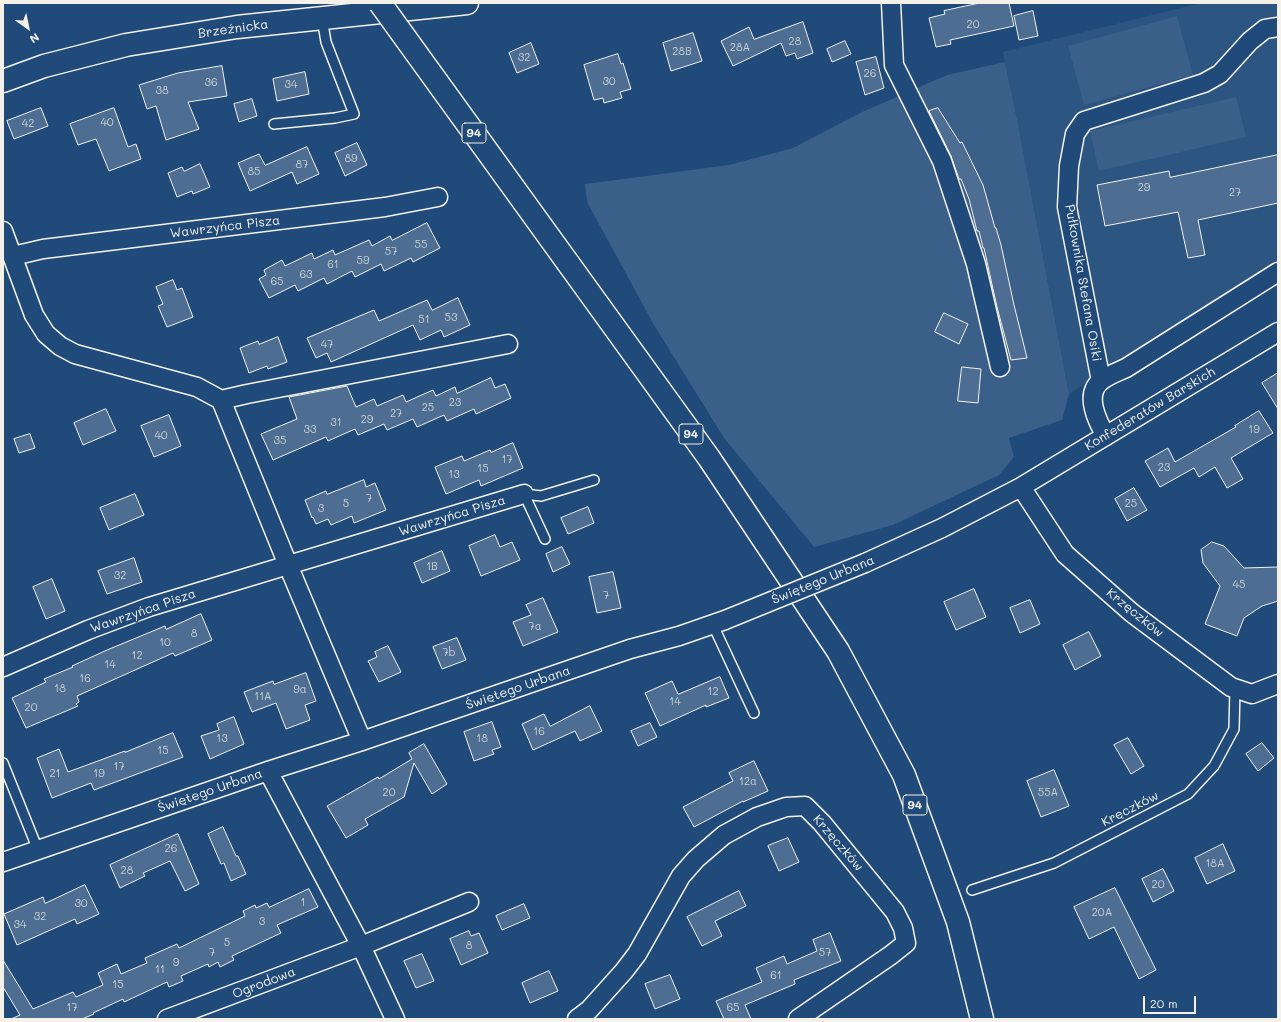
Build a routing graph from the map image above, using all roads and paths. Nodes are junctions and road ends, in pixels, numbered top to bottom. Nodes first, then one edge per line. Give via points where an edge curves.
1 (380, 3) edge
2 (468, 3) edge
3 (891, 3) edge
4 (322, 18) junction
5 (1278, 27) edge
6 (3, 81) edge
7 (274, 124) dead end
8 (438, 197) dead end
9 (3, 231) edge
10 (13, 256) junction
11 (1278, 272) edge
12 (1278, 332) edge
13 (508, 344) dead end
14 (1000, 367) dead end
15 (1101, 380) junction
16 (221, 400) junction
17 (1106, 436) junction
18 (594, 480) dead end
19 (1021, 487) junction
20 (524, 494) junction
21 (545, 540) dead end
22 (288, 565) junction
23 (719, 622) junction
24 (3, 667) edge
25 (1278, 684) edge
26 (1235, 688) junction
27 (754, 713) dead end
28 (362, 742) junction
29 (3, 763) edge
30 (268, 771) junction
31 (38, 850) junction
32 (3, 862) edge
33 (972, 890) dead end
34 (469, 902) dead end
35 (362, 946) junction
36 (167, 1019) edge
37 (395, 1019) edge
38 (577, 1019) edge
39 (798, 1019) edge
40 (982, 1019) edge

1 - 40 main road, 94, bridge via 709,458 838,650 904,776 958,922
2 - 4 main road, Brzeźnicka
3 - 14 street via 894,65 942,161 976,264
4 - 6 main road, Brzeźnicka via 237,27 126,45 44,66
4 - 7 lane via 326,42 354,114
5 - 15 street, Pułkownika Stefana Osiki via 1265,29 1250,41 1220,74 1204,83 1084,121 1075,134 1069,166 1067,207
8 - 10 street, Wawrzyńca Pisza via 385,207 44,249
9 - 10 street
10 - 16 street via 34,315 46,334 60,346 76,354 197,388
11 - 15 street, Pułkownika Stefana Osiki via 1126,368
12 - 17 street, Konfederatów Barskich
13 - 16 street
15 - 17 street via 1095,388 1093,407
16 - 22 street
17 - 19 street, Konfederatów Barskich
18 - 20 lane via 541,496
19 - 23 street, Świętego Urbana, bridge via 866,564
19 - 26 street, Krzęczków via 1066,554 1132,613
20 - 21 lane
20 - 22 street, Wawrzyńca Pisza
22 - 24 street, Wawrzyńca Pisza via 148,607
22 - 28 street
23 - 27 lane
23 - 28 street, Świętego Urbana via 630,649
25 - 26 street, Krzęczków via 1252,694
26 - 33 lane, Kręczków via 1234,729 1214,766 1188,794 1054,863
28 - 30 street, Świętego Urbana
29 - 31 lane
30 - 31 street, Świętego Urbana
30 - 35 street
31 - 32 street, Świętego Urbana
34 - 35 street, Ogrodowa
35 - 36 street, Ogrodowa
35 - 37 street
38 - 39 street, Krzęczków via 589,1010 624,972 681,876 696,859 724,836 757,817 786,807 805,806 895,912 903,928 906,943

